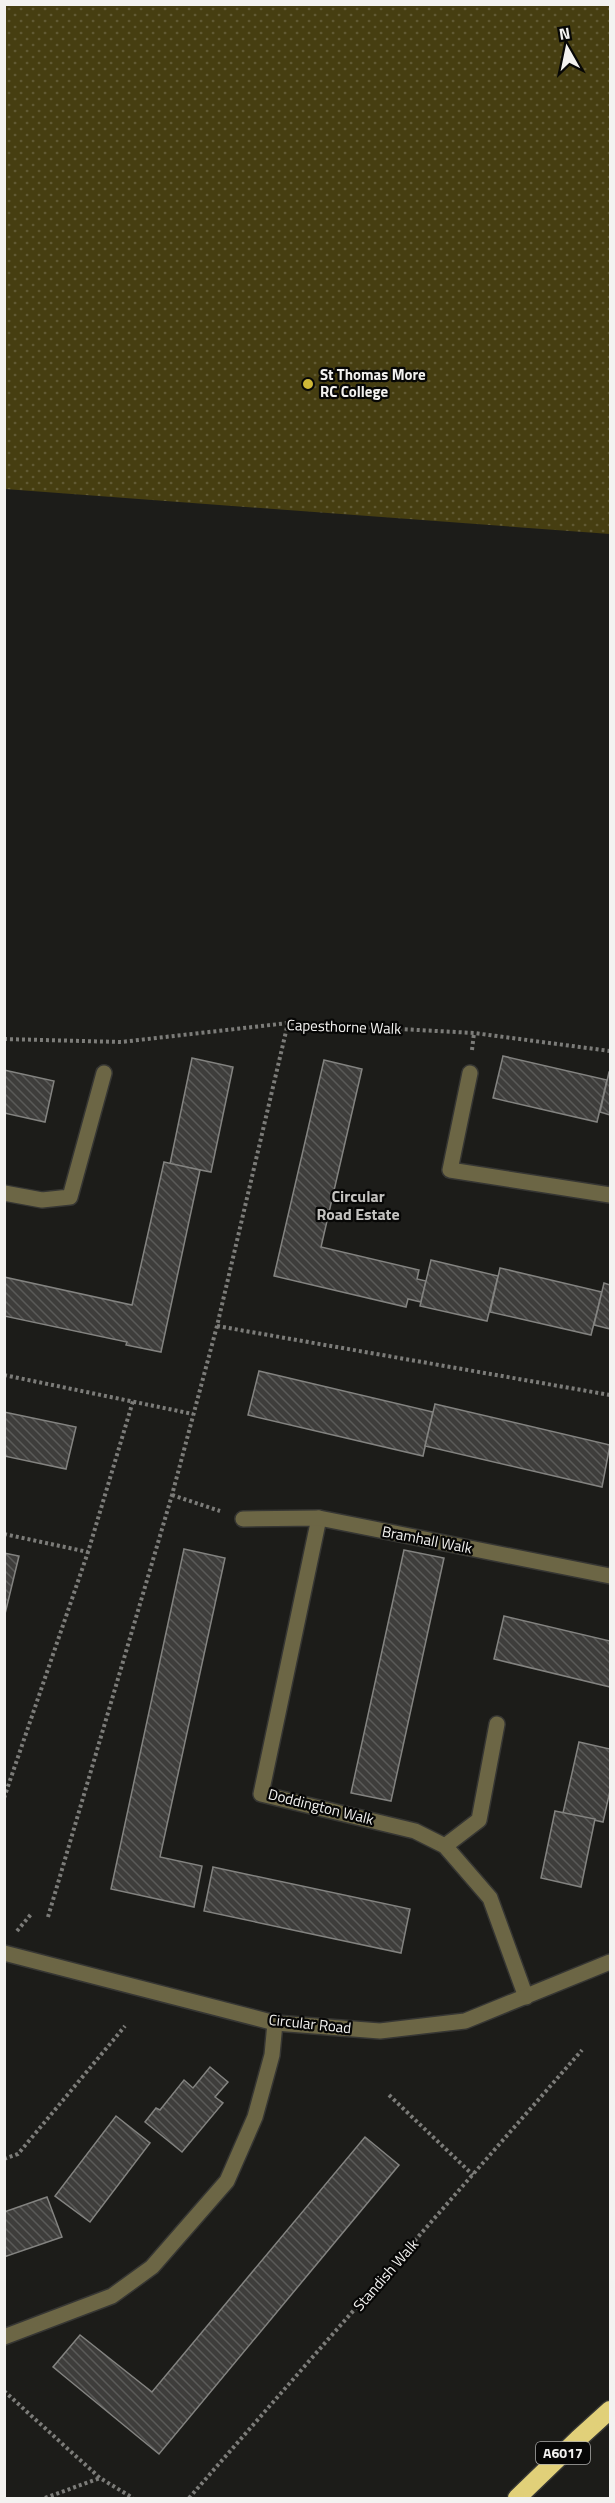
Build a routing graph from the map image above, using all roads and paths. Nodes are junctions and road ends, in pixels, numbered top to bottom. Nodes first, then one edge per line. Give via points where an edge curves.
1 (288, 1023) junction
2 (4, 1039) edge
3 (610, 1050) edge
4 (104, 1073) dead end
5 (470, 1073) dead end
6 (4, 1192) edge
7 (610, 1195) edge
8 (217, 1326) junction
9 (4, 1375) edge
10 (610, 1395) edge
11 (133, 1401) junction
12 (193, 1414) junction
13 (172, 1495) junction
14 (243, 1518) joint
15 (319, 1518) junction
16 (4, 1534) edge
17 (88, 1552) junction
18 (610, 1576) edge
19 (497, 1724) dead end
20 (4, 1798) edge
21 (445, 1846) junction
22 (48, 1917) dead end
23 (4, 1953) edge
24 (610, 1962) edge
25 (526, 1997) junction
26 (275, 2023) junction
27 (125, 2025) dead end
28 (582, 2050) dead end
29 (389, 2095) dead end
30 (4, 2159) edge
31 (474, 2175) junction
32 (4, 2337) edge
33 (4, 2391) edge
34 (610, 2410) edge
35 (100, 2478) junction
36 (45, 2499) edge
37 (134, 2499) edge
38 (189, 2499) edge
39 (517, 2499) edge

1 - 2 path, Capesthorne Walk via 121,1042
1 - 3 path, Capesthorne Walk via 474,1033
1 - 8 path
4 - 6 street via 69,1197 42,1200
5 - 7 street via 450,1170
8 - 10 path
8 - 12 path
9 - 11 path
11 - 12 path
11 - 17 path
12 - 13 path
13 - 14 path
13 - 22 path
14 - 15 street, Bramhall Walk
15 - 18 street, Bramhall Walk
15 - 21 street, Doddington Walk via 261,1794 415,1831
16 - 17 path
17 - 20 path
19 - 21 street via 478,1820
21 - 25 street, Doddington Walk via 490,1898
23 - 26 street, Circular Road
24 - 25 street, Circular Road
25 - 26 street, Circular Road via 465,2022 380,2031
26 - 32 street via 272,2055 255,2117 227,2181 152,2267 112,2296
27 - 30 path via 18,2154
28 - 31 path, Standish Walk
29 - 31 path
31 - 38 path, Standish Walk
33 - 35 path
34 - 39 highway, A6017
35 - 36 path
35 - 37 path

